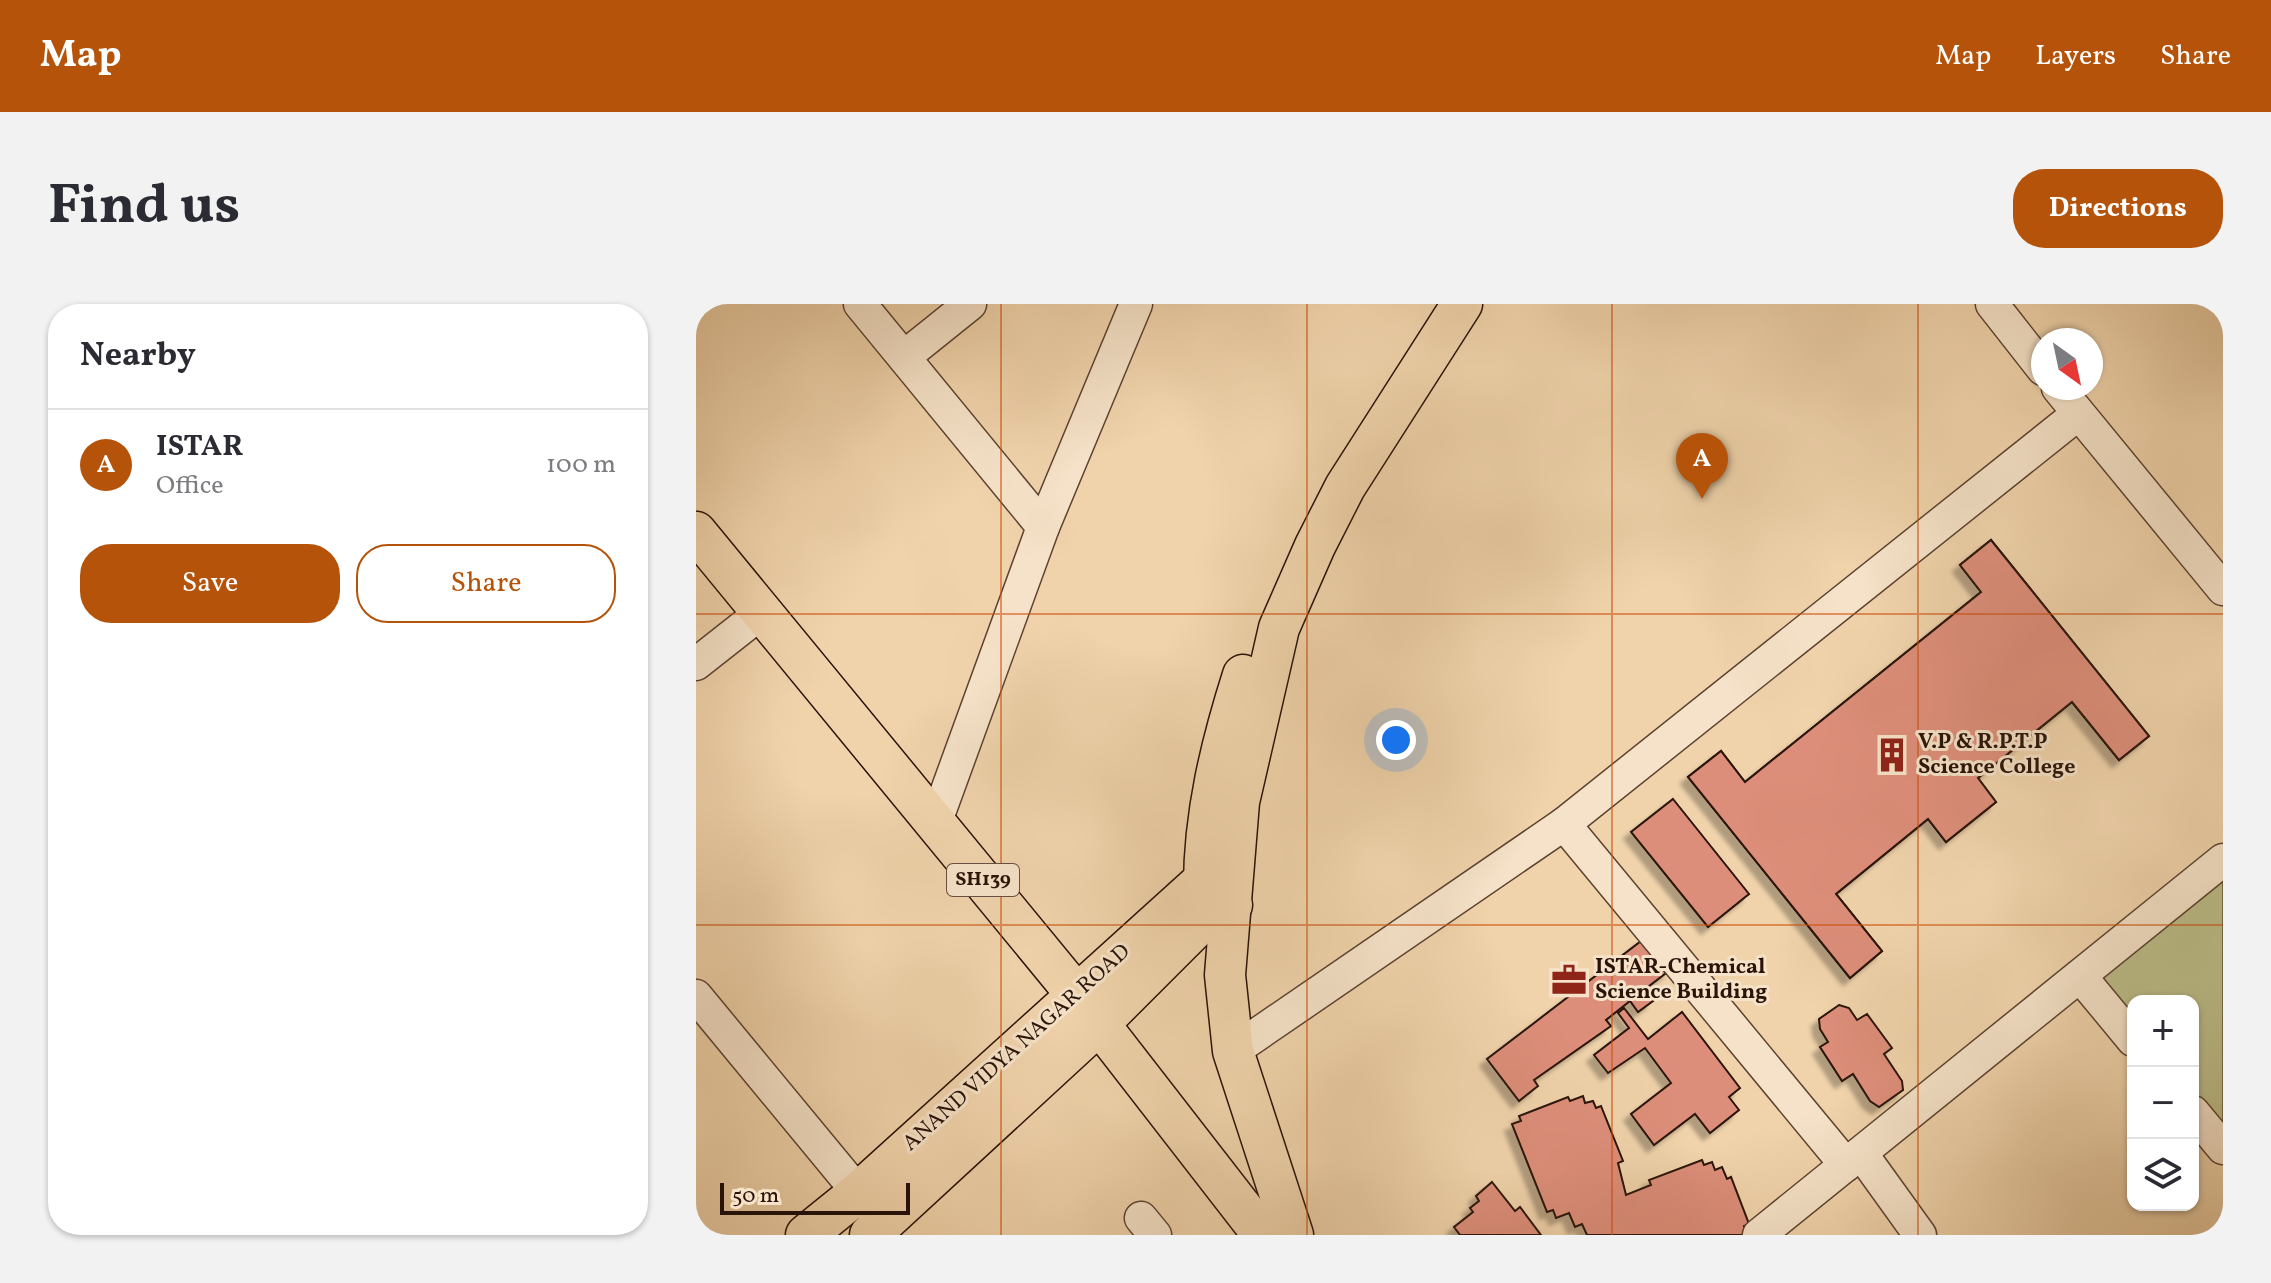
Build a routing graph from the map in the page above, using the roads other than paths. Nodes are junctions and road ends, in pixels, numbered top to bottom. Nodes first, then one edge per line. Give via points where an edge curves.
1 (860, 304) edge
2 (970, 304) edge
3 (1136, 304) edge
4 (1434, 304) edge
5 (1462, 304) edge
6 (1992, 304) edge
7 (2031, 354) edge
8 (904, 357) junction
9 (2067, 400) edge
10 (2078, 414) junction
11 (1043, 527) junction
12 (696, 532) edge
13 (2223, 589) edge
14 (762, 612) junction
15 (696, 664) edge
16 (936, 821) junction
17 (1564, 824) junction
18 (2223, 860) edge
19 (1218, 893) junction
20 (2080, 976) junction
21 (696, 996) edge
22 (1087, 1010) junction
23 (2127, 1033) edge
24 (708, 1034) edge
25 (1233, 1051) junction
26 (2199, 1119) edge
27 (2223, 1148) edge
28 (1853, 1159) junction
29 (858, 1193) junction
30 (877, 1230) edge
31 (806, 1235) edge
32 (1263, 1235) edge
33 (1293, 1235) edge
34 (1759, 1235) edge
35 (1920, 1235) edge

1 - 8 street
2 - 8 street
3 - 11 street
4 - 19 main road via 1316,492 1263,611 1210,802
5 - 19 main road via 1345,487 1279,628
6 - 7 street
8 - 11 street
9 - 10 street
10 - 13 street
10 - 17 street
11 - 16 street
12 - 14 main road, SH139
14 - 15 street
14 - 16 main road, SH139
16 - 22 main road, SH139
17 - 25 street
17 - 28 street
18 - 20 street
19 - 22 main road, ANAND VIDYA NAGAR ROAD
19 - 25 main road
20 - 23 street
20 - 28 street
21 - 24 street
22 - 29 main road, ANAND VIDYA NAGAR ROAD
22 - 30 main road, ANAND VIDYA NAGAR ROAD
22 - 32 main road, SH139
24 - 29 street
25 - 33 main road
26 - 27 street
28 - 34 street
28 - 35 street
29 - 30 street
29 - 31 main road, ANAND VIDYA NAGAR ROAD

